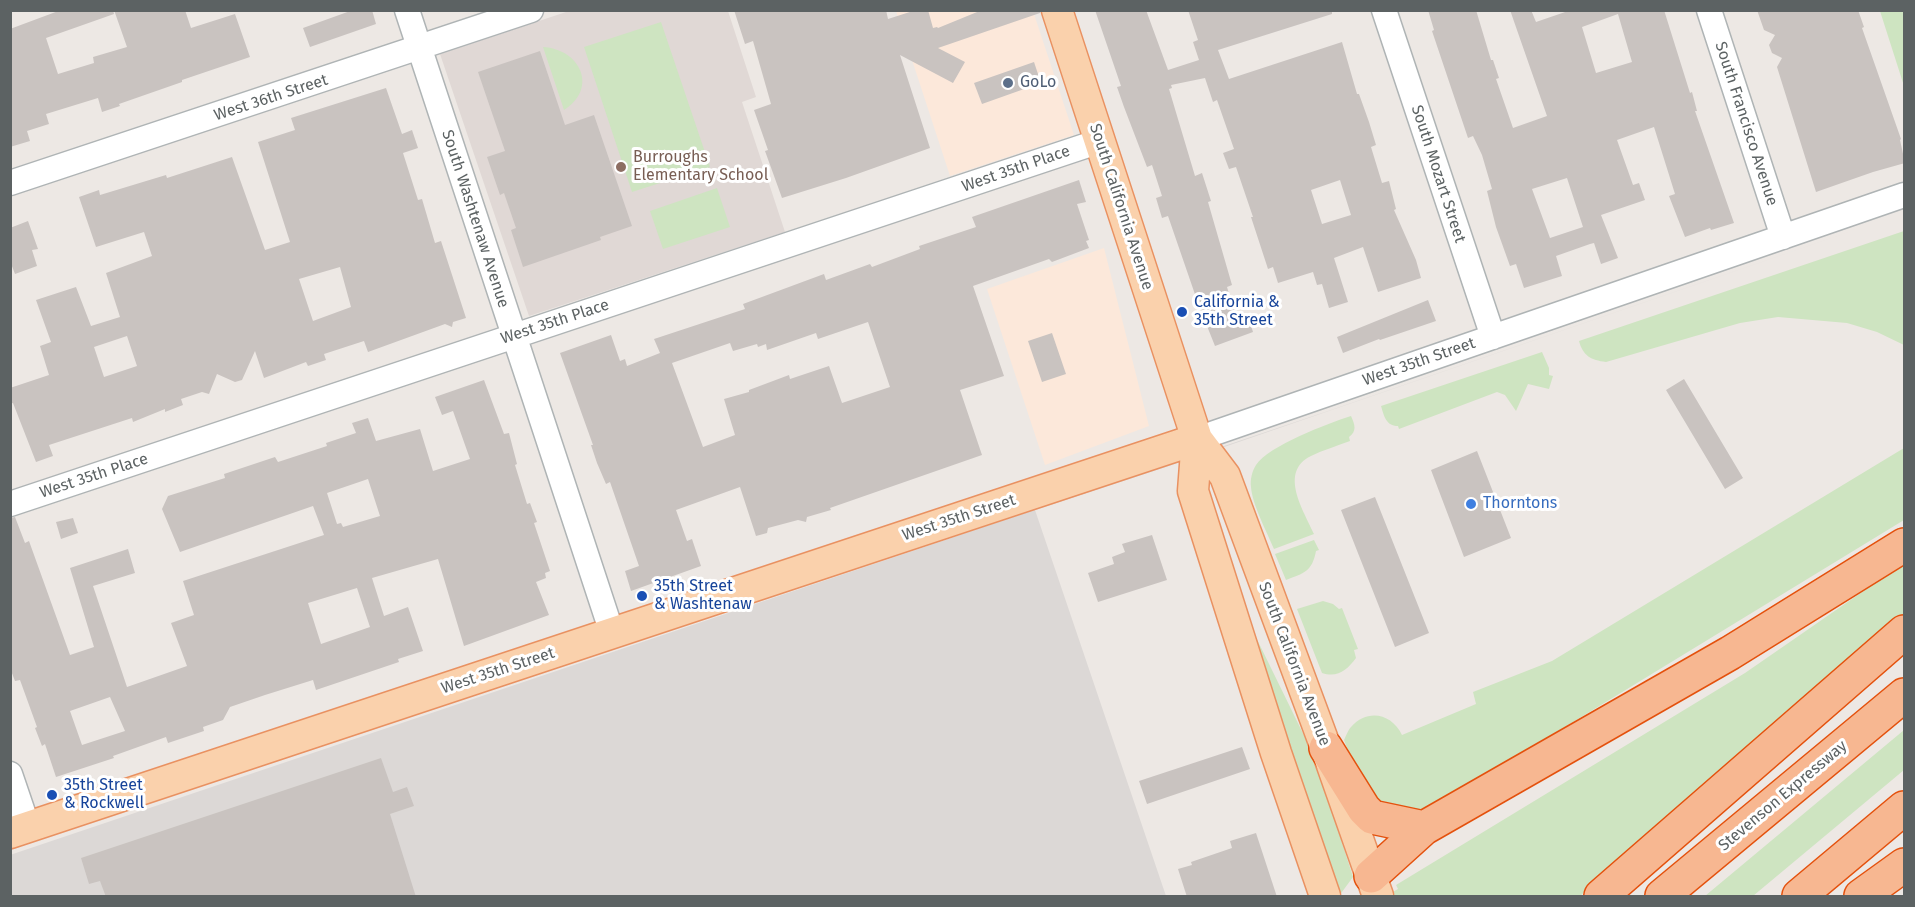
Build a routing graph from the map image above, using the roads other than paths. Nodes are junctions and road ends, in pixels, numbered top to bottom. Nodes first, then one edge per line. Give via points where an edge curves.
1 (407, 10) edge
2 (531, 10) edge
3 (1057, 10) edge
4 (1384, 10) edge
5 (1709, 10) edge
6 (419, 49) junction
7 (1100, 141) junction
8 (10, 183) edge
9 (1905, 195) edge
10 (1783, 237) junction
11 (514, 336) junction
12 (1493, 337) junction
13 (1197, 439) junction
14 (10, 504) edge
15 (1905, 545) edge
16 (1905, 632) edge
17 (612, 633) junction
18 (1905, 695) edge
19 (1326, 748) junction
20 (10, 774) edge
21 (1905, 808) edge
22 (1424, 828) junction
23 (19, 830) edge
24 (1905, 865) edge
25 (1367, 890) edge
26 (1325, 897) edge
27 (1601, 897) edge
28 (1662, 897) edge
29 (1799, 897) edge
30 (1861, 897) edge

1 - 6 street, South Washtenaw Avenue
2 - 6 street, West 36th Street
3 - 7 main road, South California Avenue
4 - 12 street, South Mozart Street
5 - 10 street, South Francisco Avenue
6 - 8 street, West 36th Street
6 - 11 street, South Washtenaw Avenue
7 - 11 street, West 35th Place
7 - 13 main road, South California Avenue
9 - 10 street, West 35th Street
10 - 12 street, West 35th Street
11 - 14 street, West 35th Place
11 - 17 street, South Washtenaw Avenue
12 - 13 street, West 35th Street
13 - 17 main road, West 35th Street
13 - 19 main road, South California Avenue via 1225,476
13 - 26 main road, South California Avenue via 1193,491
15 - 22 highway via 1730,653
16 - 27 highway
17 - 23 main road, West 35th Street
18 - 28 highway, Stevenson Expressway
19 - 22 highway via 1372,817
19 - 25 main road, South California Avenue
20 - 23 street
21 - 29 highway
22 - 25 highway
24 - 30 highway

